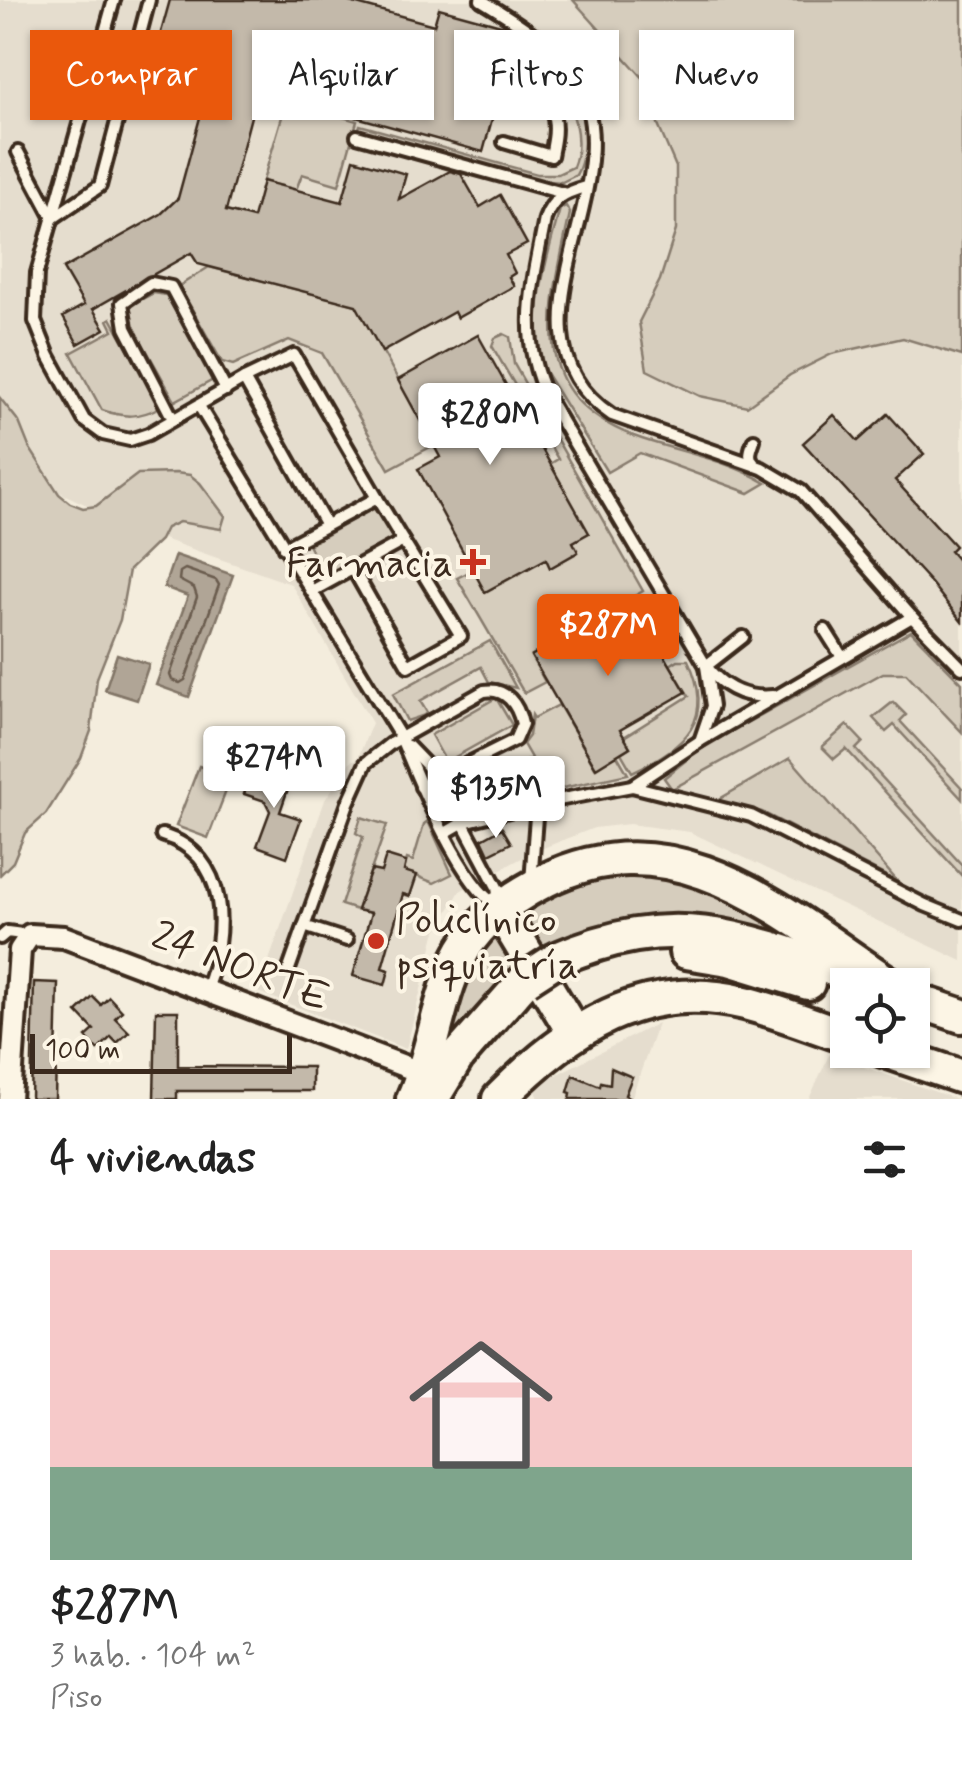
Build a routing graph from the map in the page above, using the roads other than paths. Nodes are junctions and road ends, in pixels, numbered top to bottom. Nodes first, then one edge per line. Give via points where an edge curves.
1 (114, 0) edge
2 (149, 0) edge
3 (481, 0) edge
4 (524, 30) edge
5 (553, 120) edge
6 (590, 120) edge
7 (357, 136) dead end
8 (504, 142) dead end
9 (18, 152) dead end
10 (585, 186) junction
11 (564, 193) junction
12 (53, 218) junction
13 (244, 379) junction
14 (226, 390) junction
15 (199, 406) junction
16 (173, 419) junction
17 (754, 440) dead end
18 (757, 466) junction
19 (377, 498) junction
20 (326, 525) junction
21 (403, 541) junction
22 (284, 548) junction
23 (353, 569) junction
24 (312, 591) junction
25 (912, 617) junction
26 (825, 630) dead end
27 (743, 637) dead end
28 (842, 657) junction
29 (706, 666) junction
30 (962, 668) edge
31 (779, 696) junction
32 (400, 738) junction
33 (700, 741) junction
34 (439, 778) junction
35 (632, 786) junction
36 (422, 787) junction
37 (537, 804) junction
38 (464, 822) junction
39 (445, 833) junction
40 (162, 835) dead end
41 (530, 888) junction
42 (499, 908) junction
43 (962, 920) edge
44 (304, 926) junction
45 (30, 935) junction
46 (0, 938) edge
47 (348, 940) dead end
48 (830, 968) edge
49 (865, 968) edge
50 (288, 969) dead end
51 (559, 971) junction
52 (206, 989) junction
53 (529, 989) junction
54 (830, 991) edge
55 (930, 1004) edge
56 (962, 1016) edge
57 (930, 1026) edge
58 (830, 1032) edge
59 (574, 1033) junction
60 (962, 1037) edge
61 (930, 1066) edge
62 (962, 1077) edge
63 (423, 1090) edge
64 (10, 1099) edge
65 (454, 1099) edge
66 (499, 1099) edge

1 - 12 lane
2 - 12 lane via 100,186
3 - 4 lane
5 - 8 lane via 551,156
6 - 10 lane via 593,157
7 - 11 lane
9 - 12 lane
10 - 11 lane
10 - 18 lane via 560,317 562,348 582,385 612,414
11 - 29 lane via 545,219 531,294 528,341 535,373
12 - 16 lane via 37,273 35,321 75,407 95,430 120,440
13 - 14 lane
13 - 19 lane via 294,355
13 - 20 lane
14 - 15 lane
14 - 16 lane via 171,287 151,283 122,303 126,328
15 - 16 lane
15 - 22 lane
17 - 18 lane via 750,460
18 - 25 lane via 801,491
19 - 20 lane
19 - 21 lane
20 - 22 lane
21 - 23 lane
21 - 23 lane via 461,636 408,666
22 - 24 lane
23 - 24 lane
24 - 32 lane
25 - 28 lane
25 - 30 lane
26 - 28 lane
27 - 29 lane
28 - 31 lane
29 - 31 lane via 729,688
29 - 33 lane via 712,706
31 - 33 lane
32 - 34 lane
32 - 34 lane via 484,692 506,695 522,724 516,740
32 - 36 lane
32 - 44 lane via 366,762
33 - 35 lane
34 - 36 lane
34 - 38 lane
35 - 37 lane
35 - 43 lane via 751,816
36 - 39 lane
37 - 38 lane
37 - 41 lane
38 - 39 lane
38 - 42 lane via 498,887
39 - 42 lane via 483,897
40 - 52 lane via 201,858 217,890 221,930
41 - 42 main road
41 - 49 main road via 595,863 682,863 742,889
42 - 59 main road
42 - 63 main road via 456,966
44 - 47 lane
44 - 50 lane
45 - 46 lane via 7,932
45 - 52 street, 24 NORTE via 64,937
45 - 64 street via 20,950
48 - 51 main road via 760,943 682,931 593,945
51 - 53 main road
51 - 54 main road via 630,956 695,953
52 - 63 street, 24 NORTE
53 - 63 main road
53 - 65 main road
55 - 56 main road
57 - 60 main road
58 - 59 main road via 744,1003 697,997 632,1006
59 - 66 main road
61 - 62 main road

